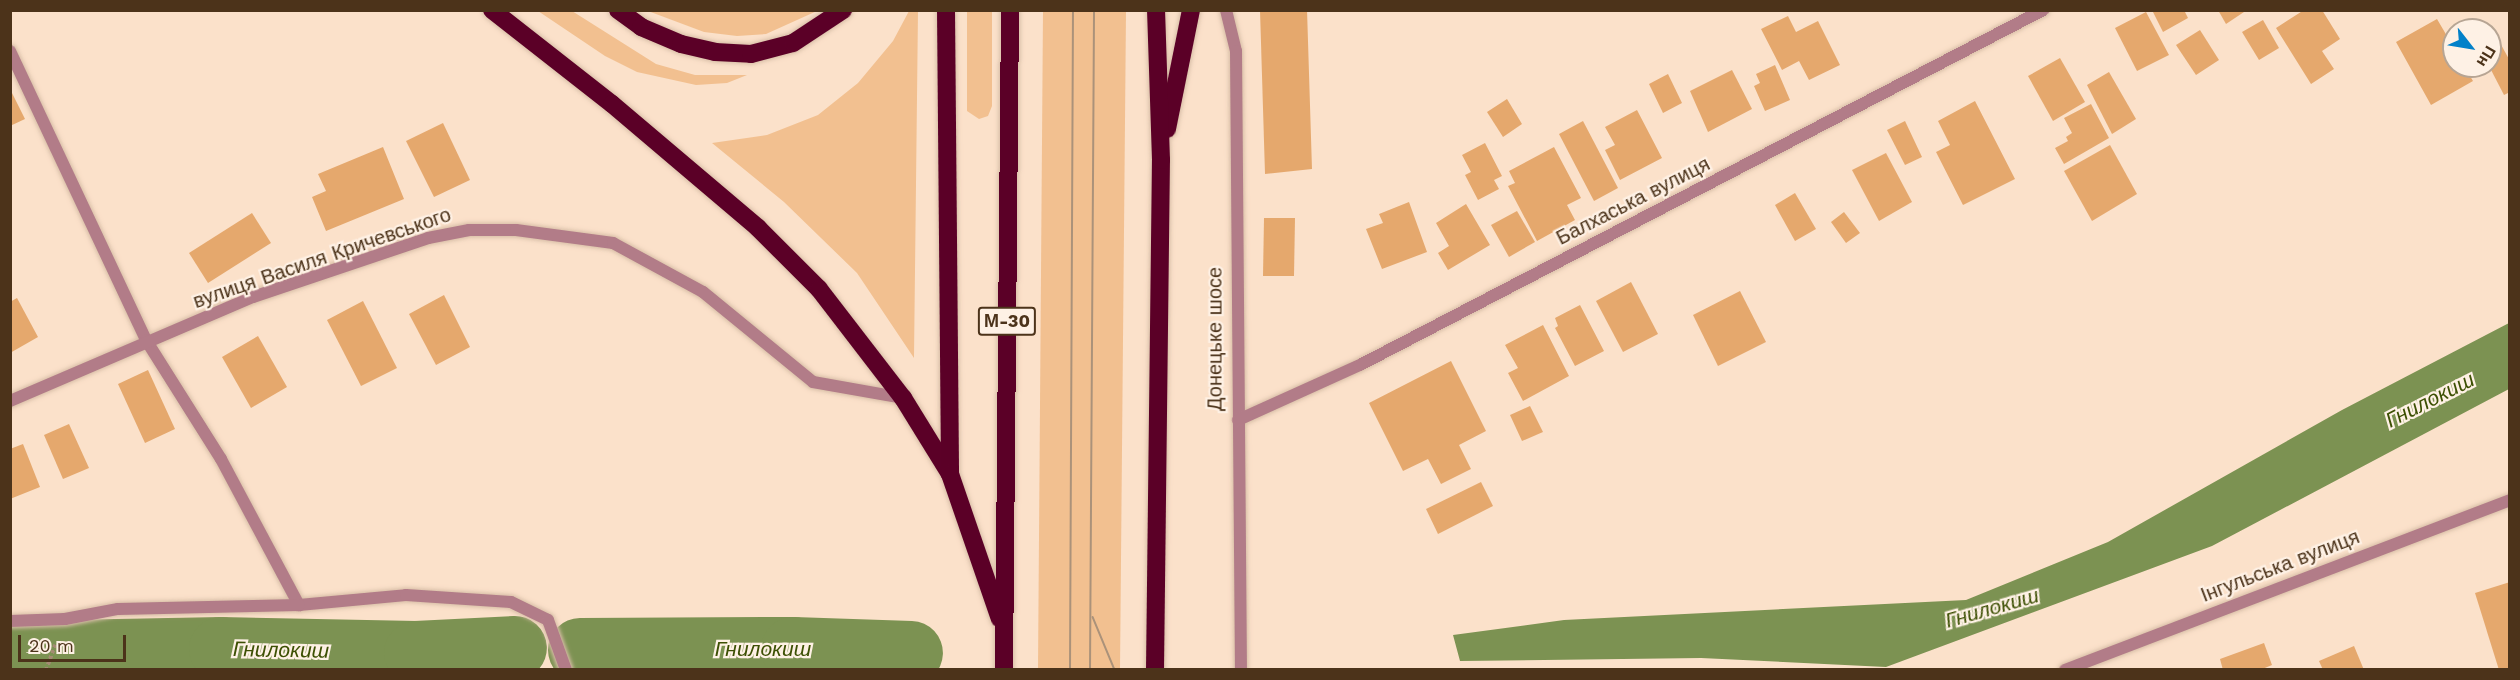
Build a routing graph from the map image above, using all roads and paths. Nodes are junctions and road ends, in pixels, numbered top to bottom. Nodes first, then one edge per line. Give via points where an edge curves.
1 (492, 10) edge
2 (618, 10) edge
3 (843, 10) edge
4 (946, 10) edge
5 (1010, 10) edge
6 (1156, 10) edge
7 (1191, 10) edge
8 (1226, 10) edge
9 (2043, 10) edge
10 (10, 51) edge
11 (1161, 160) junction
12 (146, 340) junction
13 (903, 398) junction
14 (10, 401) edge
15 (1239, 420) junction
16 (950, 474) junction
17 (2510, 501) edge
18 (299, 605) junction
19 (10, 621) edge
20 (1005, 632) junction
21 (566, 669) edge
22 (1004, 669) edge
23 (1155, 669) edge
24 (1241, 669) edge
25 (2065, 669) edge

1 - 13 highway via 612,104 758,228 819,289
2 - 3 highway via 641,27 681,44 715,52 751,54 792,43
4 - 16 highway
5 - 20 highway, М-30
6 - 11 highway
7 - 11 highway
8 - 15 street, Донецьке шосе via 1236,51
9 - 15 street, Балхаська вулиця via 1360,365
10 - 12 street
11 - 23 highway
12 - 13 street, вулиця Василя Кричевського via 254,297 428,238 469,230 516,230 613,243 703,292 813,382
12 - 14 street, вулиця Василя Кричевського
12 - 18 street via 221,459
13 - 16 highway
15 - 24 street, Донецьке шосе
16 - 20 highway
17 - 25 street, Інгульська вулиця
18 - 19 street via 118,609 65,619
18 - 21 street via 406,595 511,602 548,620
20 - 22 highway, М-30

